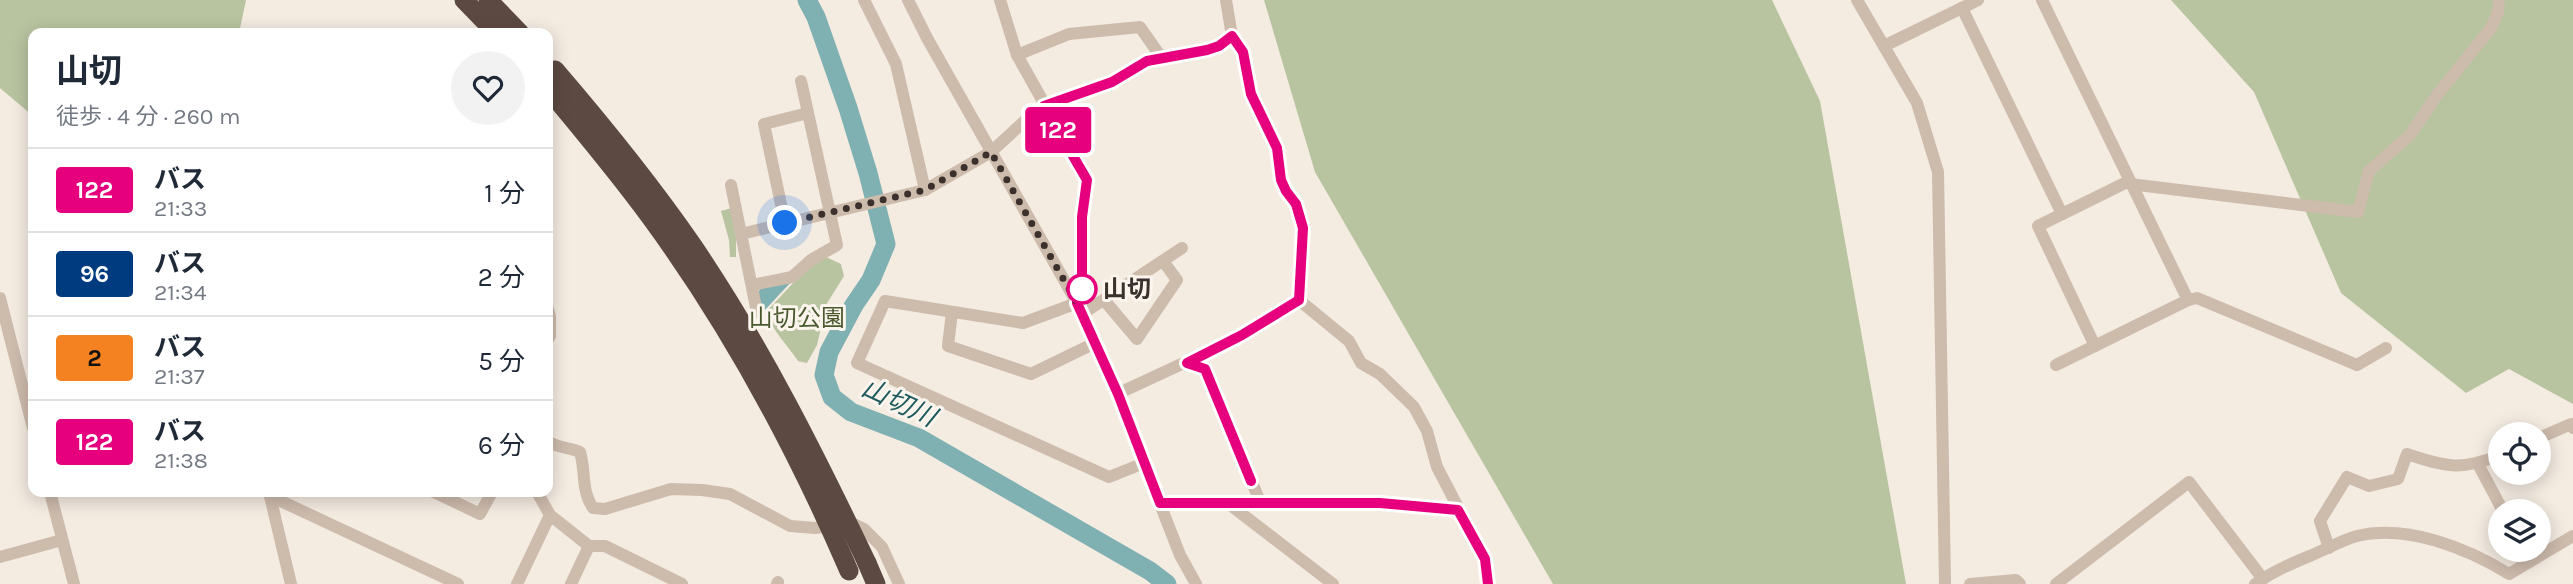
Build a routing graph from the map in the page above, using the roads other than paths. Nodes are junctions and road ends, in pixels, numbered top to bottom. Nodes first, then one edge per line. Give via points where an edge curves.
1 (464, 0) edge
2 (488, 0) edge
3 (864, 0) edge
4 (908, 0) edge
5 (1000, 0) edge
6 (1226, 0) edge
7 (1857, 0) edge
8 (1978, 0) edge
9 (2042, 0) edge
10 (2499, 0) edge
11 (1962, 8) junction
12 (491, 28) edge
13 (515, 28) edge
14 (1232, 36) junction
15 (1884, 46) junction
16 (1017, 54) junction
17 (1161, 57) junction
18 (553, 69) edge
19 (801, 81) dead end
20 (553, 95) edge
21 (1044, 106) junction
22 (808, 113) junction
23 (991, 152) junction
24 (2129, 183) junction
25 (730, 185) dead end
26 (925, 190) junction
27 (830, 212) junction
28 (2062, 214) junction
29 (785, 223) junction
30 (741, 234) junction
31 (1182, 248) dead end
32 (1163, 261) junction
33 (752, 285) junction
34 (0, 298) edge
35 (1104, 300) junction
36 (1299, 300) junction
37 (2188, 300) junction
38 (1079, 309) junction
39 (757, 312) dead end
40 (953, 312) junction
41 (1095, 343) junction
42 (2095, 346) junction
43 (2386, 348) dead end
44 (1187, 363) junction
45 (2056, 365) dead end
46 (1118, 394) junction
47 (28, 408) edge
48 (2573, 428) edge
49 (2551, 433) edge
50 (553, 444) edge
51 (2488, 461) edge
52 (1144, 463) junction
53 (2478, 464) junction
54 (51, 497) edge
55 (271, 497) edge
56 (276, 497) edge
57 (444, 497) edge
58 (489, 497) edge
59 (540, 497) edge
60 (2496, 499) edge
61 (1160, 503) junction
62 (1261, 503) junction
63 (1229, 504) junction
64 (1458, 510) junction
65 (550, 514) junction
66 (2573, 536) edge
67 (62, 540) junction
68 (589, 546) junction
69 (2329, 548) junction
70 (2551, 549) edge
71 (0, 557) edge
72 (2529, 562) edge
73 (857, 573) edge
74 (2259, 581) edge
75 (74, 584) edge
76 (292, 584) edge
77 (458, 584) edge
78 (517, 584) edge
79 (571, 584) edge
80 (682, 584) edge
81 (876, 584) edge
82 (900, 584) edge
83 (1196, 584) edge
84 (1333, 584) edge
85 (1488, 584) edge
86 (1945, 584) edge
87 (1970, 584) edge
88 (2020, 584) edge
89 (2056, 584) edge

1 - 12 highway
2 - 13 highway
3 - 26 street via 896,64
4 - 23 street
5 - 16 street
6 - 14 street
7 - 15 street
8 - 11 street
9 - 24 street
10 - 24 street via 2491,28 2410,135 2369,171 2358,212
11 - 15 street
11 - 28 street
14 - 17 street via 1207,50
14 - 36 street via 1243,52 1251,94 1277,148 1281,180 1296,204 1303,228
15 - 86 street via 1917,103 1938,172
16 - 17 street via 1069,34 1140,27
16 - 21 street
17 - 21 street via 1112,82
18 - 73 highway, bridge via 610,134 723,293 797,421
19 - 22 street
20 - 73 highway, bridge via 651,218 701,291 754,378
21 - 23 street
21 - 38 street via 1087,180
22 - 27 street
22 - 29 street via 764,124
23 - 26 street
23 - 38 street
24 - 28 street
24 - 37 street
25 - 30 street
26 - 27 street
27 - 29 street
27 - 33 street via 837,245 792,277
28 - 42 street via 2038,226
29 - 30 street
30 - 33 street
31 - 32 street
32 - 35 street
32 - 35 street via 1177,280 1138,339
33 - 39 street
34 - 47 street
35 - 38 street
36 - 44 street
36 - 64 street via 1349,341 1361,363 1380,374 1414,407
37 - 42 street
37 - 43 street via 2197,298 2357,365
38 - 40 street via 1060,307 1023,323
38 - 41 street
40 - 41 street via 948,346 1031,374
40 - 52 street via 885,301 857,363 1108,477
41 - 46 street
42 - 45 street
44 - 46 street
44 - 62 street via 1205,369
46 - 52 street
48 - 49 street via 2571,424
50 - 82 street via 580,452 585,497 593,508 605,509 671,489 702,489 730,494 790,526 852,523 882,547
51 - 53 street
52 - 61 street
53 - 60 street
53 - 69 street via 2446,467 2407,454 2398,479 2369,486 2347,477 2320,521
54 - 67 street
55 - 76 street
56 - 77 street
57 - 58 street via 480,514
59 - 65 street
61 - 63 street
61 - 83 street
62 - 63 street
62 - 64 street via 1380,503
63 - 84 street
64 - 85 street via 1485,559
65 - 68 street
65 - 78 street
66 - 70 street
67 - 71 street
67 - 75 street
68 - 79 street
68 - 80 street via 605,546
69 - 72 street via 2358,536 2392,534 2455,545 2509,574
69 - 74 street
73 - 81 highway
74 - 89 street via 2189,482
87 - 88 street via 2016,580

